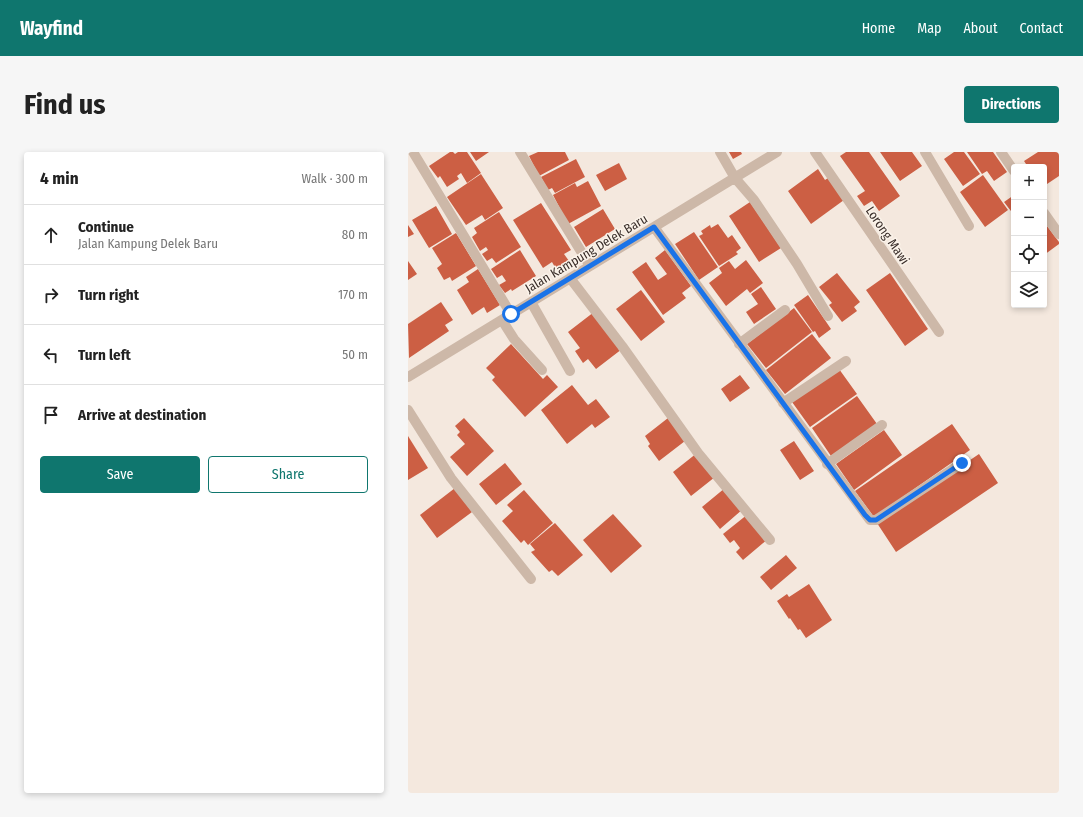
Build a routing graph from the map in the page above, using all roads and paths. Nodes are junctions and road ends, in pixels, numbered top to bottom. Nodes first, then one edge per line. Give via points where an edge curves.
1 (413, 152) edge
2 (520, 152) edge
3 (720, 152) edge
4 (777, 152) edge
5 (815, 152) edge
6 (925, 152) edge
7 (1000, 152) edge
8 (1011, 167) edge
9 (735, 178) junction
10 (1047, 217) edge
11 (969, 226) dead end
12 (654, 227) junction
13 (1059, 234) edge
14 (590, 266) junction
15 (570, 278) junction
16 (530, 302) junction
17 (785, 310) dead end
18 (828, 316) dead end
19 (507, 317) junction
20 (939, 332) dead end
21 (739, 344) junction
22 (846, 361) dead end
23 (542, 370) dead end
24 (570, 371) dead end
25 (408, 377) edge
26 (783, 403) junction
27 (408, 410) edge
28 (882, 425) dead end
29 (962, 463) dead end
30 (827, 464) junction
31 (770, 540) dead end
32 (532, 579) dead end

1 - 19 street
2 - 14 street
3 - 9 street
4 - 9 street, Jalan Kampung Delek Baru
5 - 20 street, Lorong Mawi
6 - 11 street
7 - 8 street
9 - 12 street, Jalan Kampung Delek Baru
9 - 18 street via 754,200
10 - 13 street
12 - 14 street, Jalan Kampung Delek Baru
12 - 21 street
14 - 15 street, Jalan Kampung Delek Baru
15 - 16 street, Jalan Kampung Delek Baru
15 - 31 street via 698,453
16 - 19 street, Jalan Kampung Delek Baru
16 - 24 street
17 - 21 street
19 - 23 street via 514,339
19 - 25 street, Jalan Kampung Delek Baru
21 - 26 street
22 - 26 street
26 - 30 street
27 - 32 street via 451,478
28 - 30 street
29 - 30 street via 876,520 870,520

